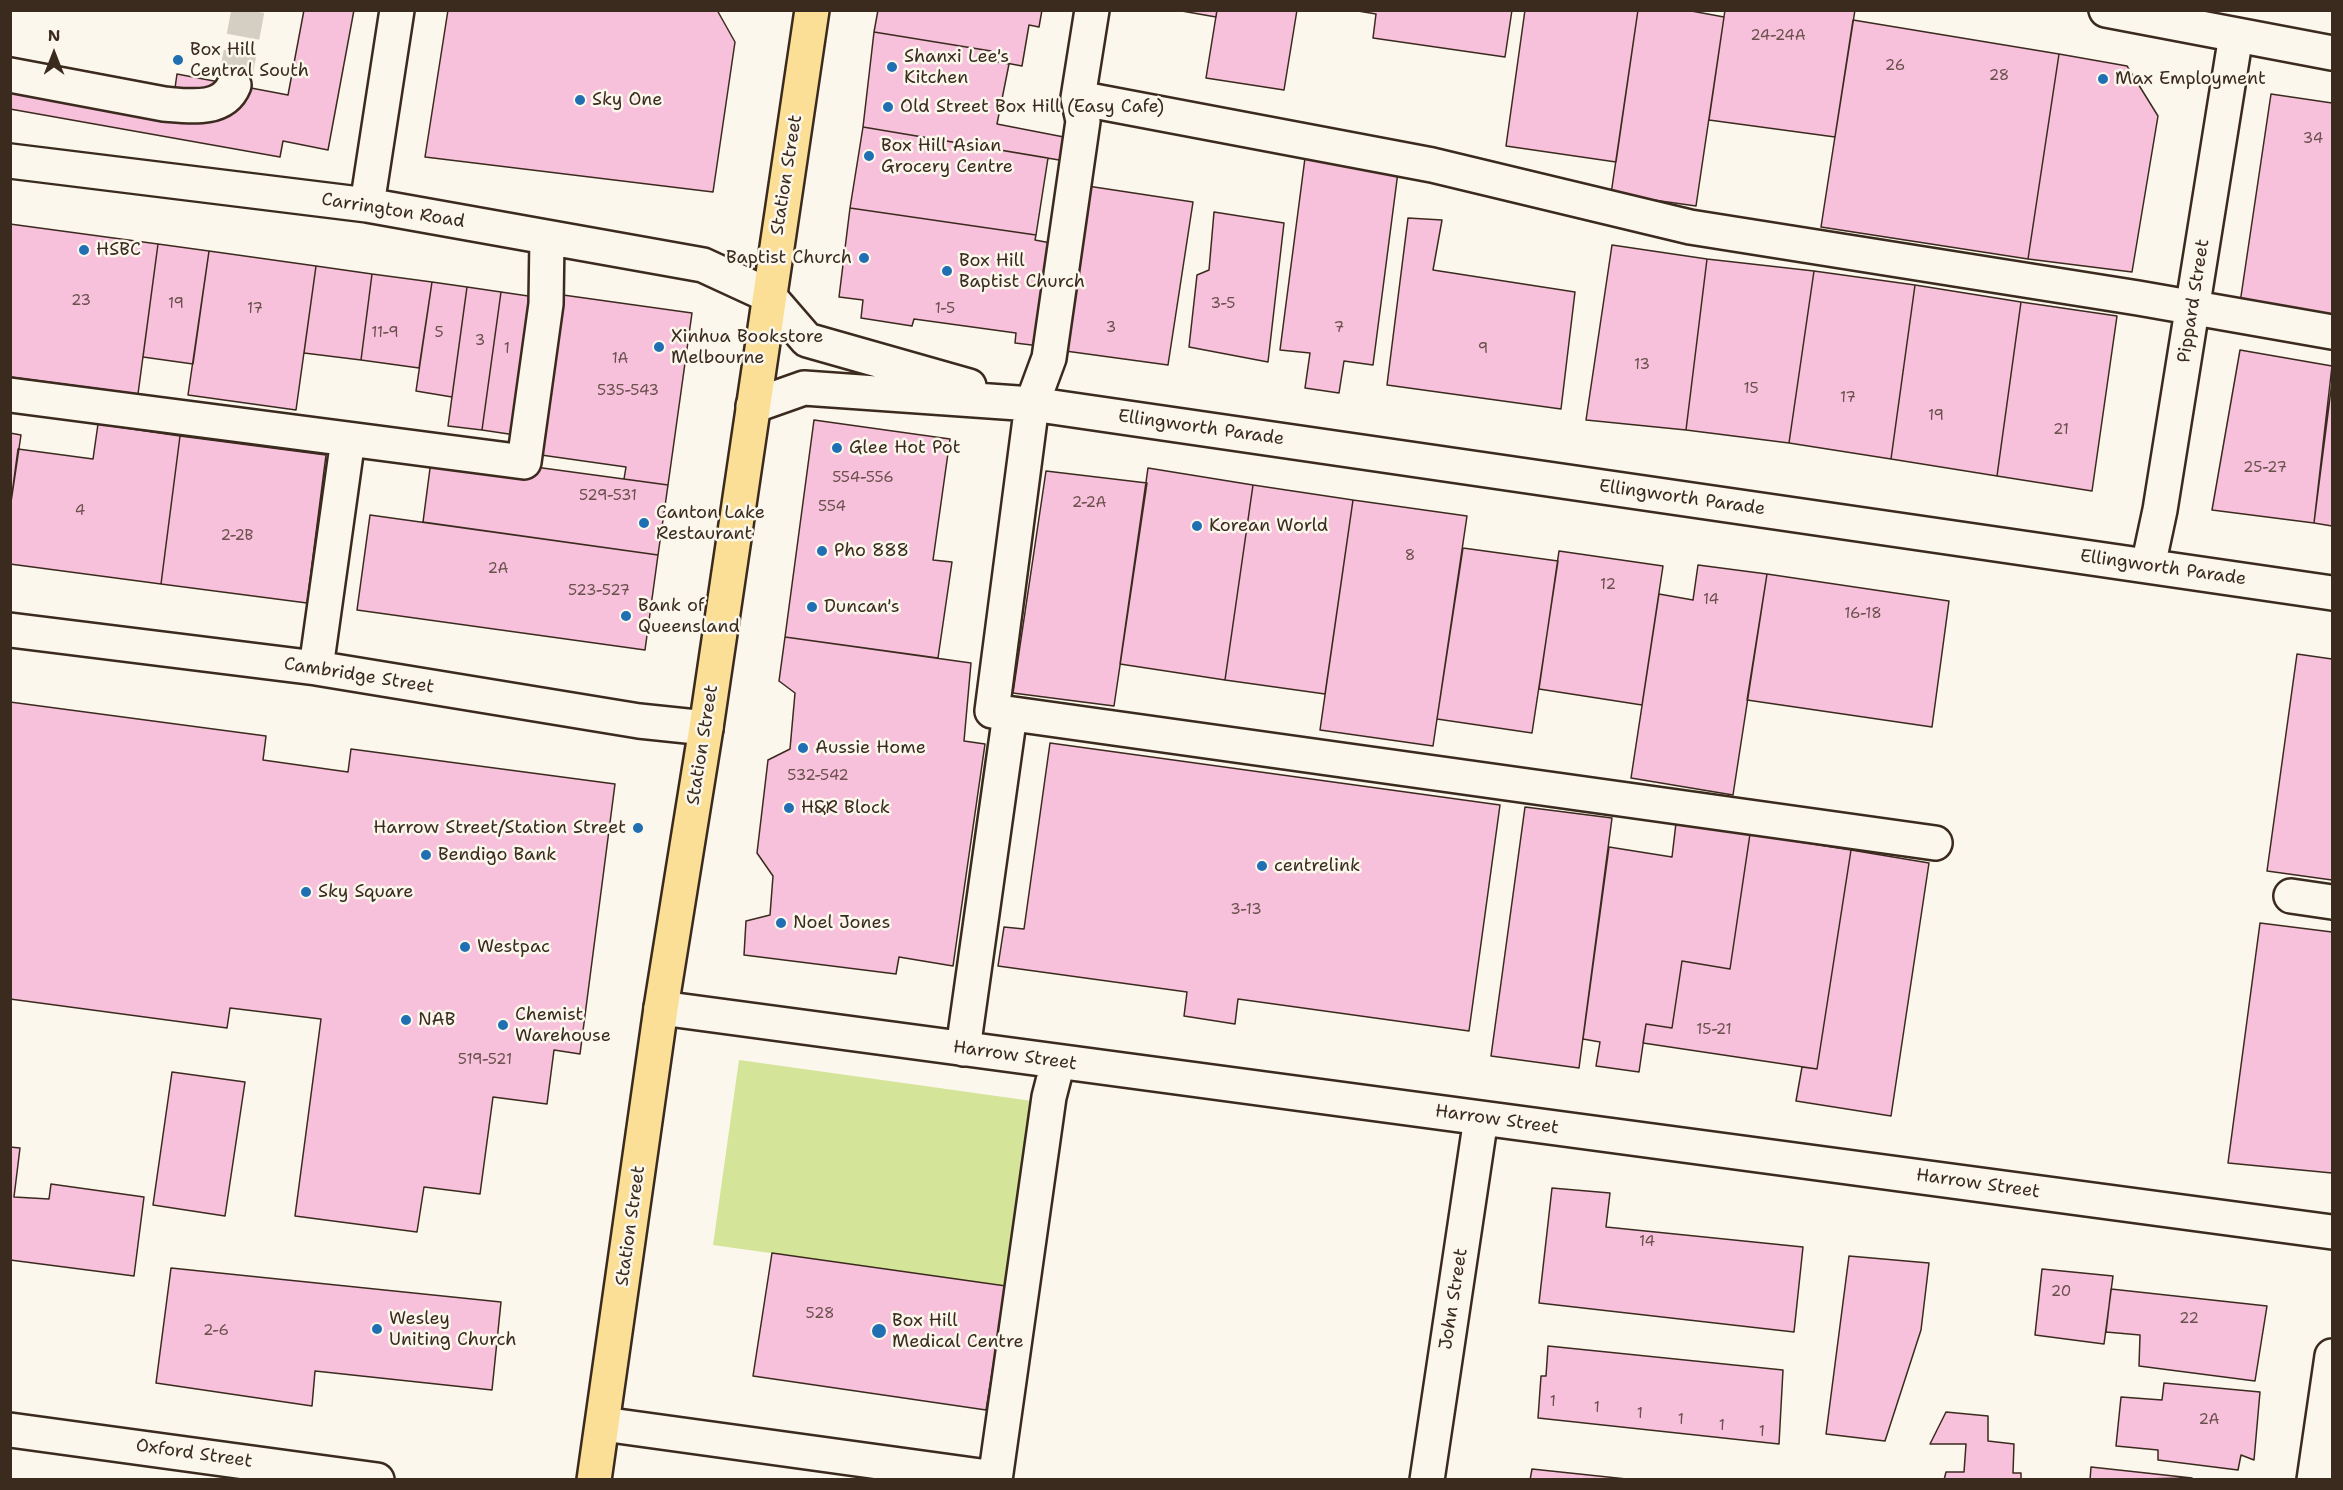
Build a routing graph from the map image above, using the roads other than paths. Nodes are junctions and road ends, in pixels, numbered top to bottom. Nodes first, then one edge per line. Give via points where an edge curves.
1 (397, 10) edge
2 (812, 10) edge
3 (1092, 10) edge
4 (2106, 10) edge
5 (2236, 34) junction
6 (2332, 53) edge
7 (10, 75) edge
8 (234, 85) tunnel mouth
9 (1078, 98) junction
10 (10, 160) edge
11 (367, 205) junction
12 (547, 238) junction
13 (768, 295) junction
14 (2193, 307) junction
15 (2332, 332) edge
16 (10, 394) edge
17 (1032, 404) junction
18 (753, 406) junction
19 (348, 440) junction
20 (2148, 566) junction
21 (2332, 593) edge
22 (10, 630) edge
23 (316, 668) junction
24 (1010, 714) junction
25 (706, 728) junction
26 (1935, 843) dead end
27 (2291, 896) dead end
28 (2332, 902) edge
29 (661, 1008) junction
30 (963, 1049) junction
31 (1058, 1062) junction
32 (1481, 1118) junction
33 (2332, 1232) edge
34 (2332, 1356) edge
35 (603, 1424) junction
36 (10, 1430) edge
37 (377, 1479) edge
38 (594, 1479) edge
39 (995, 1479) edge
40 (1427, 1479) edge
41 (2314, 1479) edge

1 - 11 street
2 - 13 main road, Station Street
3 - 9 street
4 - 5 street
5 - 6 street
5 - 14 street, Pippard Street
7 - 8 street via 186,105 218,102
9 - 14 street via 1432,165 1690,227
9 - 17 street via 1083,122 1048,358
10 - 11 street, Carrington Road
11 - 12 street, Carrington Road
12 - 13 street, Carrington Road via 703,265
12 - 19 street via 546,304 524,462
13 - 17 street, Ellingworth Parade via 807,340
13 - 18 main road, Station Street
14 - 15 street
14 - 20 street, Pippard Street
16 - 19 street
17 - 18 street, Ellingworth Parade via 804,388
17 - 20 street, Ellingworth Parade
17 - 24 street via 992,711
18 - 25 main road, Station Street
19 - 23 street
20 - 21 street, Ellingworth Parade
22 - 23 street, Cambridge Street
23 - 25 street, Cambridge Street via 639,721
24 - 26 street
24 - 30 street
25 - 29 main road, Station Street
27 - 28 street
29 - 30 street, Harrow Street
29 - 35 main road, Station Street
30 - 31 street, Harrow Street
31 - 32 street, Harrow Street
31 - 39 street via 1049,1097
32 - 33 street, Harrow Street
32 - 40 street, John Street
34 - 41 street
35 - 38 main road, Station Street
35 - 39 street
36 - 37 street, Oxford Street

